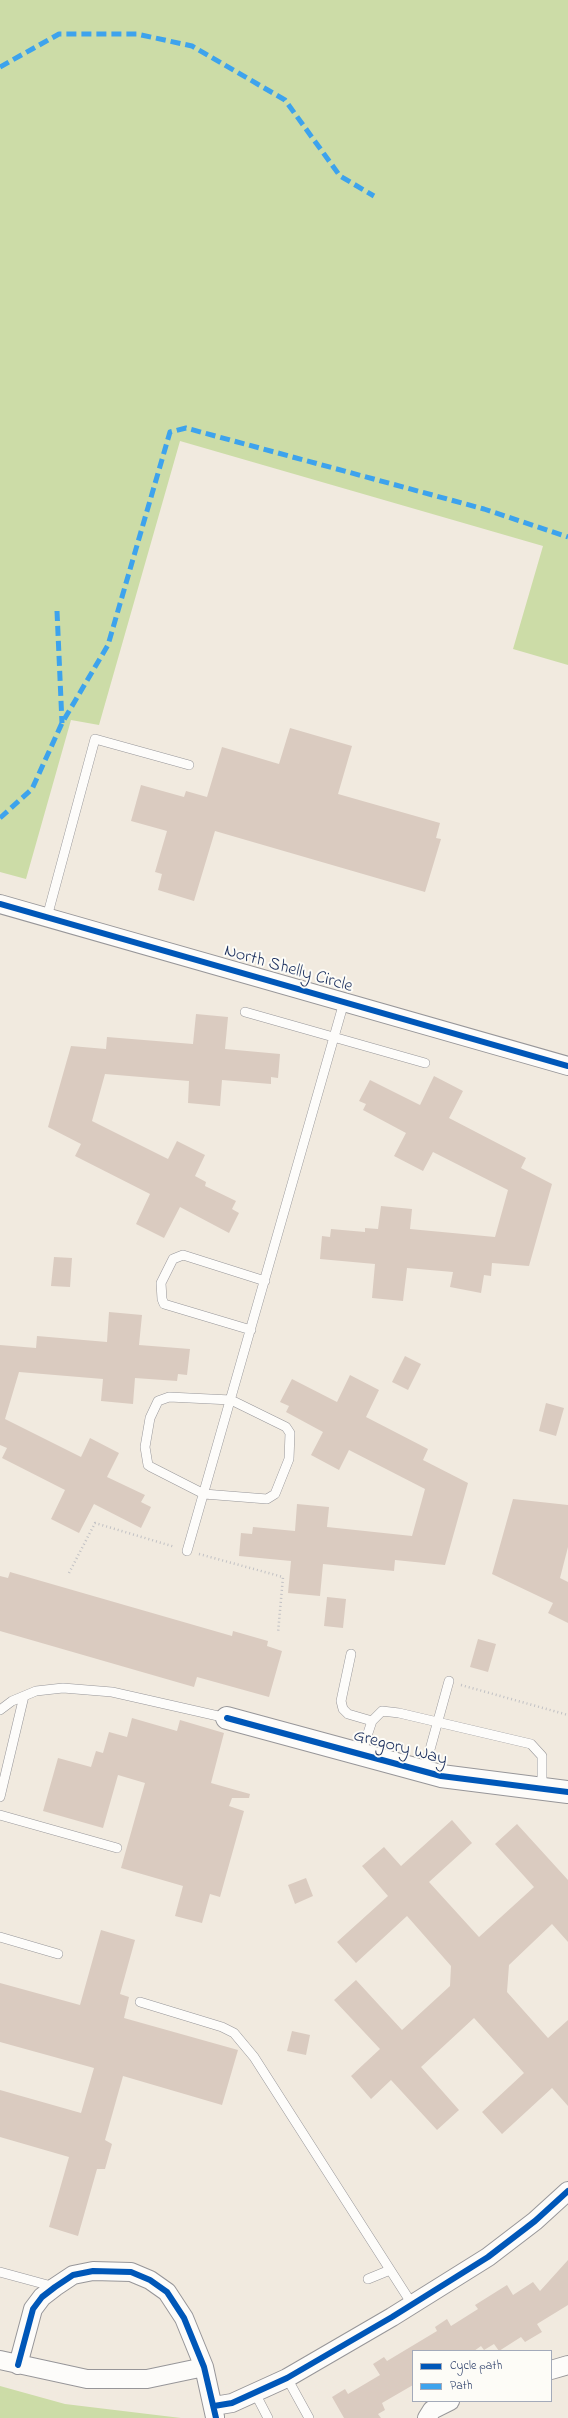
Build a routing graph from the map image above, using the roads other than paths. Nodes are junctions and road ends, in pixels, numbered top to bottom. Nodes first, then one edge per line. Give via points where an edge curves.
1 (189, 765) dead end
2 (0, 904) edge
3 (47, 917) junction
4 (344, 1002) junction
5 (245, 1012) dead end
6 (334, 1037) junction
7 (425, 1063) dead end
8 (568, 1066) edge
9 (265, 1281) junction
10 (251, 1330) junction
11 (231, 1400) junction
12 (204, 1494) junction
13 (187, 1551) dead end
14 (352, 1654) dead end
15 (449, 1681) road end
16 (24, 1696) junction
17 (0, 1710) edge
18 (227, 1718) joint
19 (372, 1721) junction
20 (438, 1722) junction
21 (361, 1754) junction
22 (424, 1771) junction
23 (542, 1789) junction
24 (568, 1792) edge
25 (0, 1797) edge
26 (0, 1815) edge
27 (118, 1848) dead end
28 (0, 1937) edge
29 (58, 1954) dead end
30 (140, 2002) dead end
31 (568, 2192) edge
32 (390, 2270) junction
33 (0, 2272) edge
34 (368, 2279) dead end
35 (55, 2287) junction
36 (412, 2304) junction
37 (0, 2360) edge
38 (18, 2365) junction
39 (568, 2365) edge
40 (204, 2367) junction
41 (552, 2370) edge
42 (287, 2378) junction
43 (255, 2393) junction
44 (448, 2402) edge
45 (215, 2412) edge
46 (268, 2418) edge
47 (309, 2418) edge
48 (427, 2418) edge

1 - 3 lane via 95,740
2 - 3 street, North Shelly Circle
3 - 4 street, North Shelly Circle
4 - 6 lane
4 - 8 street, North Shelly Circle
5 - 6 lane
6 - 7 lane
6 - 9 lane
9 - 10 lane
9 - 10 lane via 183,1255 173,1259 161,1283 164,1304
10 - 11 lane
11 - 12 lane
11 - 12 lane via 162,1398 150,1418 145,1447 148,1465
11 - 12 lane via 286,1427 290,1433 289,1459 272,1498
12 - 13 lane
14 - 19 lane via 341,1701 343,1709 348,1714
15 - 20 lane
16 - 17 lane
16 - 18 lane via 36,1691 63,1688 112,1692
16 - 25 lane
18 - 21 street, Gregory Way
19 - 20 lane via 382,1711
19 - 21 lane
20 - 22 lane
20 - 23 lane via 531,1744 542,1756
21 - 22 street, Gregory Way
22 - 23 street, Gregory Way via 441,1776
23 - 24 street, Gregory Way
26 - 27 lane
28 - 29 lane
30 - 32 lane via 234,2033 254,2057
31 - 36 street via 488,2257
32 - 34 lane
32 - 36 lane
33 - 35 lane
35 - 38 street via 42,2297 34,2309
35 - 40 street via 73,2275 93,2271 131,2272 150,2280 167,2292 184,2318
36 - 42 street
37 - 38 street
38 - 40 street via 86,2379 114,2380 147,2379
39 - 41 street
40 - 45 street
42 - 43 street
42 - 47 lane
43 - 45 street
43 - 46 lane
44 - 48 street via 432,2410

